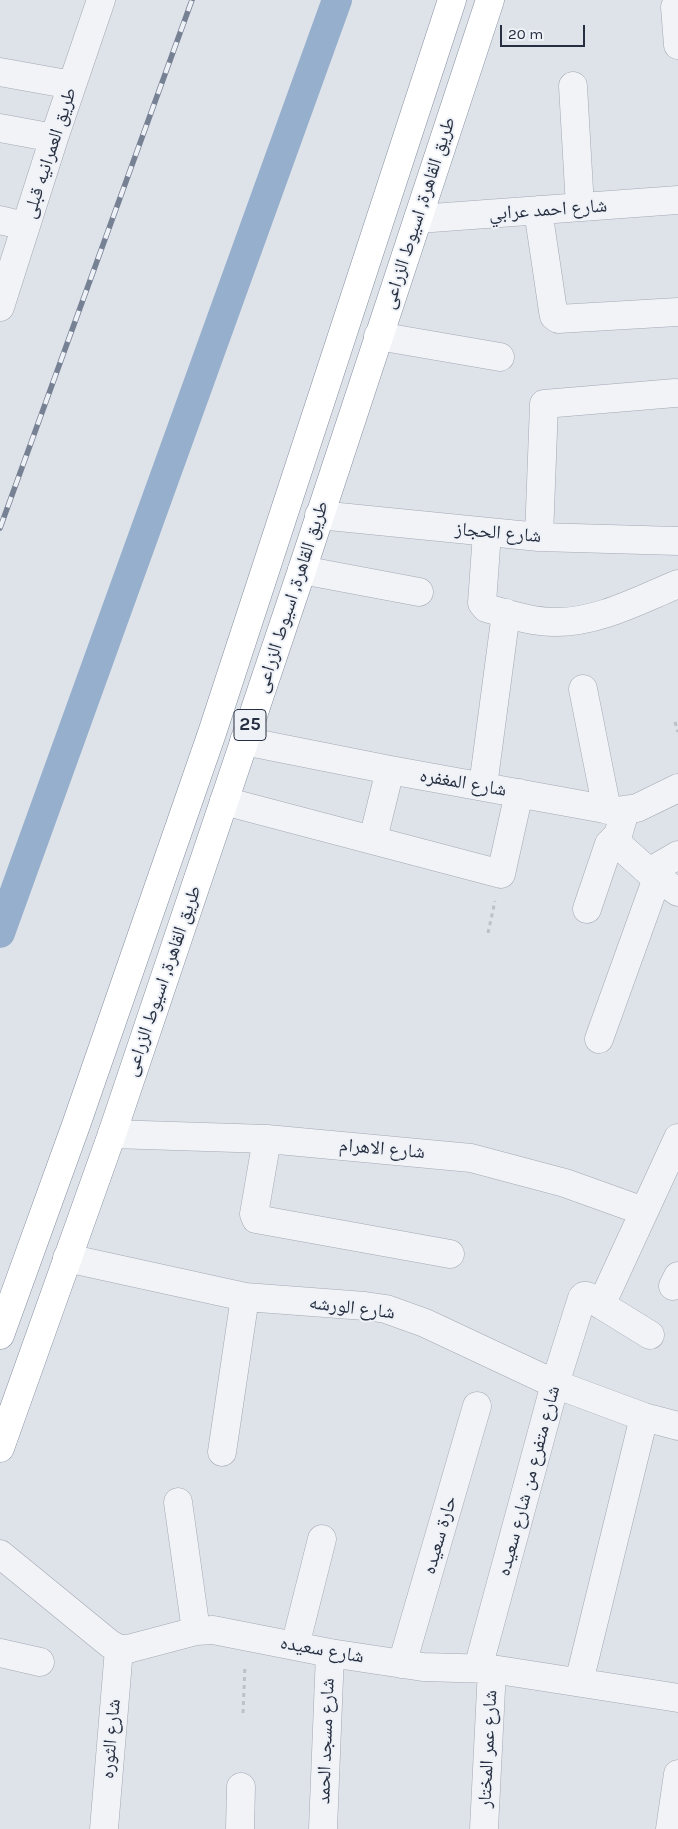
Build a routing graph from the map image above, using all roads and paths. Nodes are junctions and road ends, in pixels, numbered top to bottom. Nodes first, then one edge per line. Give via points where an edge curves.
1 (101, 0) edge
2 (452, 0) edge
3 (490, 0) edge
4 (678, 6) edge
5 (678, 45) edge
6 (0, 72) edge
7 (72, 86) junction
8 (573, 86) dead end
9 (0, 128) edge
10 (54, 138) junction
11 (397, 167) junction
12 (431, 178) junction
13 (678, 200) edge
14 (580, 207) junction
15 (538, 210) junction
16 (418, 219) junction
17 (13, 223) edge
18 (0, 308) edge
19 (678, 312) edge
20 (378, 336) junction
21 (500, 357) dead end
22 (676, 391) edge
23 (319, 515) junction
24 (488, 533) junction
25 (539, 537) junction
26 (678, 541) edge
27 (302, 570) junction
28 (678, 584) edge
29 (419, 592) dead end
30 (495, 610) junction
31 (583, 689) dead end
32 (675, 722) dead end
33 (678, 732) edge
34 (244, 741) junction
35 (390, 770) junction
36 (483, 786) junction
37 (678, 788) edge
38 (519, 793) junction
39 (224, 801) junction
40 (617, 818) junction
41 (374, 840) junction
42 (678, 855) edge
43 (661, 881) edge
44 (586, 909) dead end
45 (599, 1039) dead end
46 (112, 1134) junction
47 (678, 1138) edge
48 (267, 1139) junction
49 (47, 1206) junction
50 (644, 1211) junction
51 (82, 1217) junction
52 (450, 1254) dead end
53 (67, 1258) junction
54 (245, 1298) junction
55 (592, 1301) junction
56 (0, 1335) edge
57 (650, 1335) dead end
58 (555, 1384) junction
59 (477, 1406) dead end
60 (644, 1418) junction
61 (678, 1426) edge
62 (0, 1448) edge
63 (222, 1452) dead end
64 (178, 1502) dead end
65 (322, 1539) dead end
66 (0, 1554) edge
67 (196, 1631) junction
68 (246, 1637) junction
69 (295, 1646) junction
70 (119, 1649) junction
71 (0, 1653) edge
72 (330, 1653) junction
73 (40, 1662) dead end
74 (402, 1664) junction
75 (485, 1669) junction
76 (579, 1682) junction
77 (677, 1692) edge
78 (243, 1713) dead end
79 (678, 1774) edge
80 (241, 1787) dead end
81 (104, 1829) edge
82 (240, 1829) edge
83 (323, 1829) edge
84 (484, 1829) edge
85 (670, 1829) edge

1 - 7 street, طريق العمرانيه قبلى
2 - 11 highway, طريق القاهرة, اسيوط الزراعى / 25
3 - 12 highway, طريق القاهرة, اسيوط الزراعى / 25
4 - 5 street via 675,7
6 - 7 street
7 - 10 street, طريق العمرانيه قبلى
8 - 14 street
9 - 10 street
10 - 17 street, طريق العمرانيه قبلى
11 - 12 highway
11 - 49 highway, طريق القاهرة, اسيوط الزراعى / 25 via 209,743
12 - 16 highway, طريق القاهرة, اسيوط الزراعى / 25
13 - 14 street, شارع احمد عرابي
14 - 15 street, شارع احمد عرابي
15 - 16 street, شارع احمد عرابي
15 - 19 street via 554,314 558,319
16 - 20 highway, طريق القاهرة, اسيوط الزراعى / 25
17 - 18 street, طريق العمرانيه قبلى
20 - 21 street
20 - 23 highway, طريق القاهرة, اسيوط الزراعى / 25
22 - 25 street via 544,404
23 - 24 street, شارع الحجاز
23 - 27 highway, طريق القاهرة, اسيوط الزراعى / 25
24 - 25 street, شارع الحجاز
24 - 30 street via 482,603
25 - 26 street, شارع الحجاز
27 - 29 street
27 - 34 highway, طريق القاهرة, اسيوط الزراعى / 25
28 - 30 street via 601,615 578,620 553,622
30 - 36 street
31 - 40 street
32 - 33 path
34 - 35 street, شارع المغفره
34 - 39 highway, طريق القاهرة, اسيوط الزراعى / 25
35 - 36 street, شارع المغفره
35 - 41 street
36 - 38 street, شارع المغفره
37 - 40 street, شارع المغفره
38 - 40 street, شارع المغفره
38 - 41 street via 502,874
39 - 41 street
39 - 46 highway, طريق القاهرة, اسيوط الزراعى / 25
40 - 43 street via 621,849
40 - 44 street
42 - 43 street
43 - 45 street
46 - 48 street, شارع الاهرام
46 - 51 highway, طريق القاهرة, اسيوط الزراعى / 25
47 - 50 street, شارع متفرع من شارع سعيده
48 - 50 street, شارع الاهرام via 471,1158 565,1183
48 - 52 street via 254,1214 256,1219
49 - 51 highway
49 - 56 highway, طريق القاهرة, اسيوط الزراعى / 25
50 - 55 street, شارع متفرع من شارع سعيده
51 - 53 highway, طريق القاهرة, اسيوط الزراعى / 25
53 - 54 street, شارع الورشه
53 - 62 highway, طريق القاهرة, اسيوط الزراعى / 25
54 - 58 street, شارع الورشه via 386,1309 425,1323
54 - 63 street
55 - 57 street
55 - 58 street, شارع متفرع من شارع سعيده
58 - 60 street, شارع الورشه
58 - 75 street, شارع متفرع من شارع سعيده
59 - 74 street, حارة سعيده
60 - 61 street, شارع الورشه
60 - 76 street
64 - 67 street
65 - 69 street
66 - 70 street
67 - 68 street, شارع سعيده via 220,1630
67 - 70 street, شارع سعيده
68 - 69 street, شارع سعيده
68 - 78 path
69 - 72 street, شارع سعيده
70 - 81 street, شارع الثوره
71 - 73 street
72 - 74 street, شارع سعيده
72 - 83 street, شارع مسجد الحمد
74 - 75 street, شارع سعيده
75 - 76 street, شارع سعيده
75 - 84 street, شارع عمر المختار
76 - 77 street, شارع سعيده
79 - 85 street
80 - 82 street

